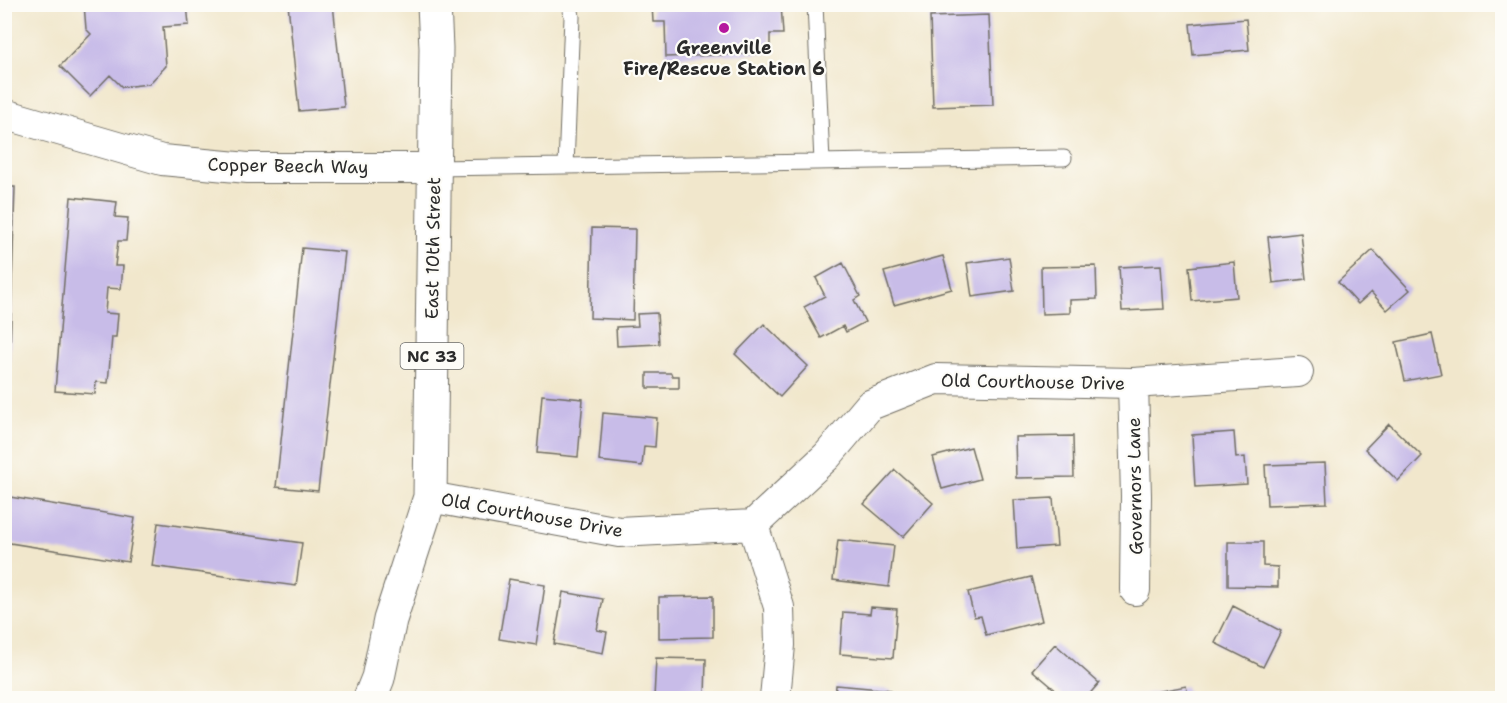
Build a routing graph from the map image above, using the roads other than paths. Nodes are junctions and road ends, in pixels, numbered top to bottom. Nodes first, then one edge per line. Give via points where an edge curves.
1 (434, 4) edge
2 (570, 4) edge
3 (815, 4) edge
4 (4, 114) edge
5 (1064, 158) dead end
6 (822, 162) junction
7 (566, 166) junction
8 (435, 168) junction
9 (1298, 372) dead end
10 (1133, 383) junction
11 (430, 497) junction
12 (753, 525) junction
13 (1135, 590) dead end
14 (370, 699) edge
15 (775, 699) edge

1 - 8 main road, East 10th Street / NC 33
2 - 7 lane
3 - 6 lane
4 - 8 street, Copper Beech Way via 162,160 248,168
5 - 6 lane
6 - 7 lane
7 - 8 lane
8 - 11 main road, East 10th Street / NC 33
9 - 10 street, Old Courthouse Drive
10 - 12 street, Old Courthouse Drive via 936,379 870,405 827,456
10 - 13 street, Governors Lane
11 - 12 street, Old Courthouse Drive via 619,532
11 - 14 main road, East 10th Street / NC 33 via 390,620
12 - 15 street via 779,607

